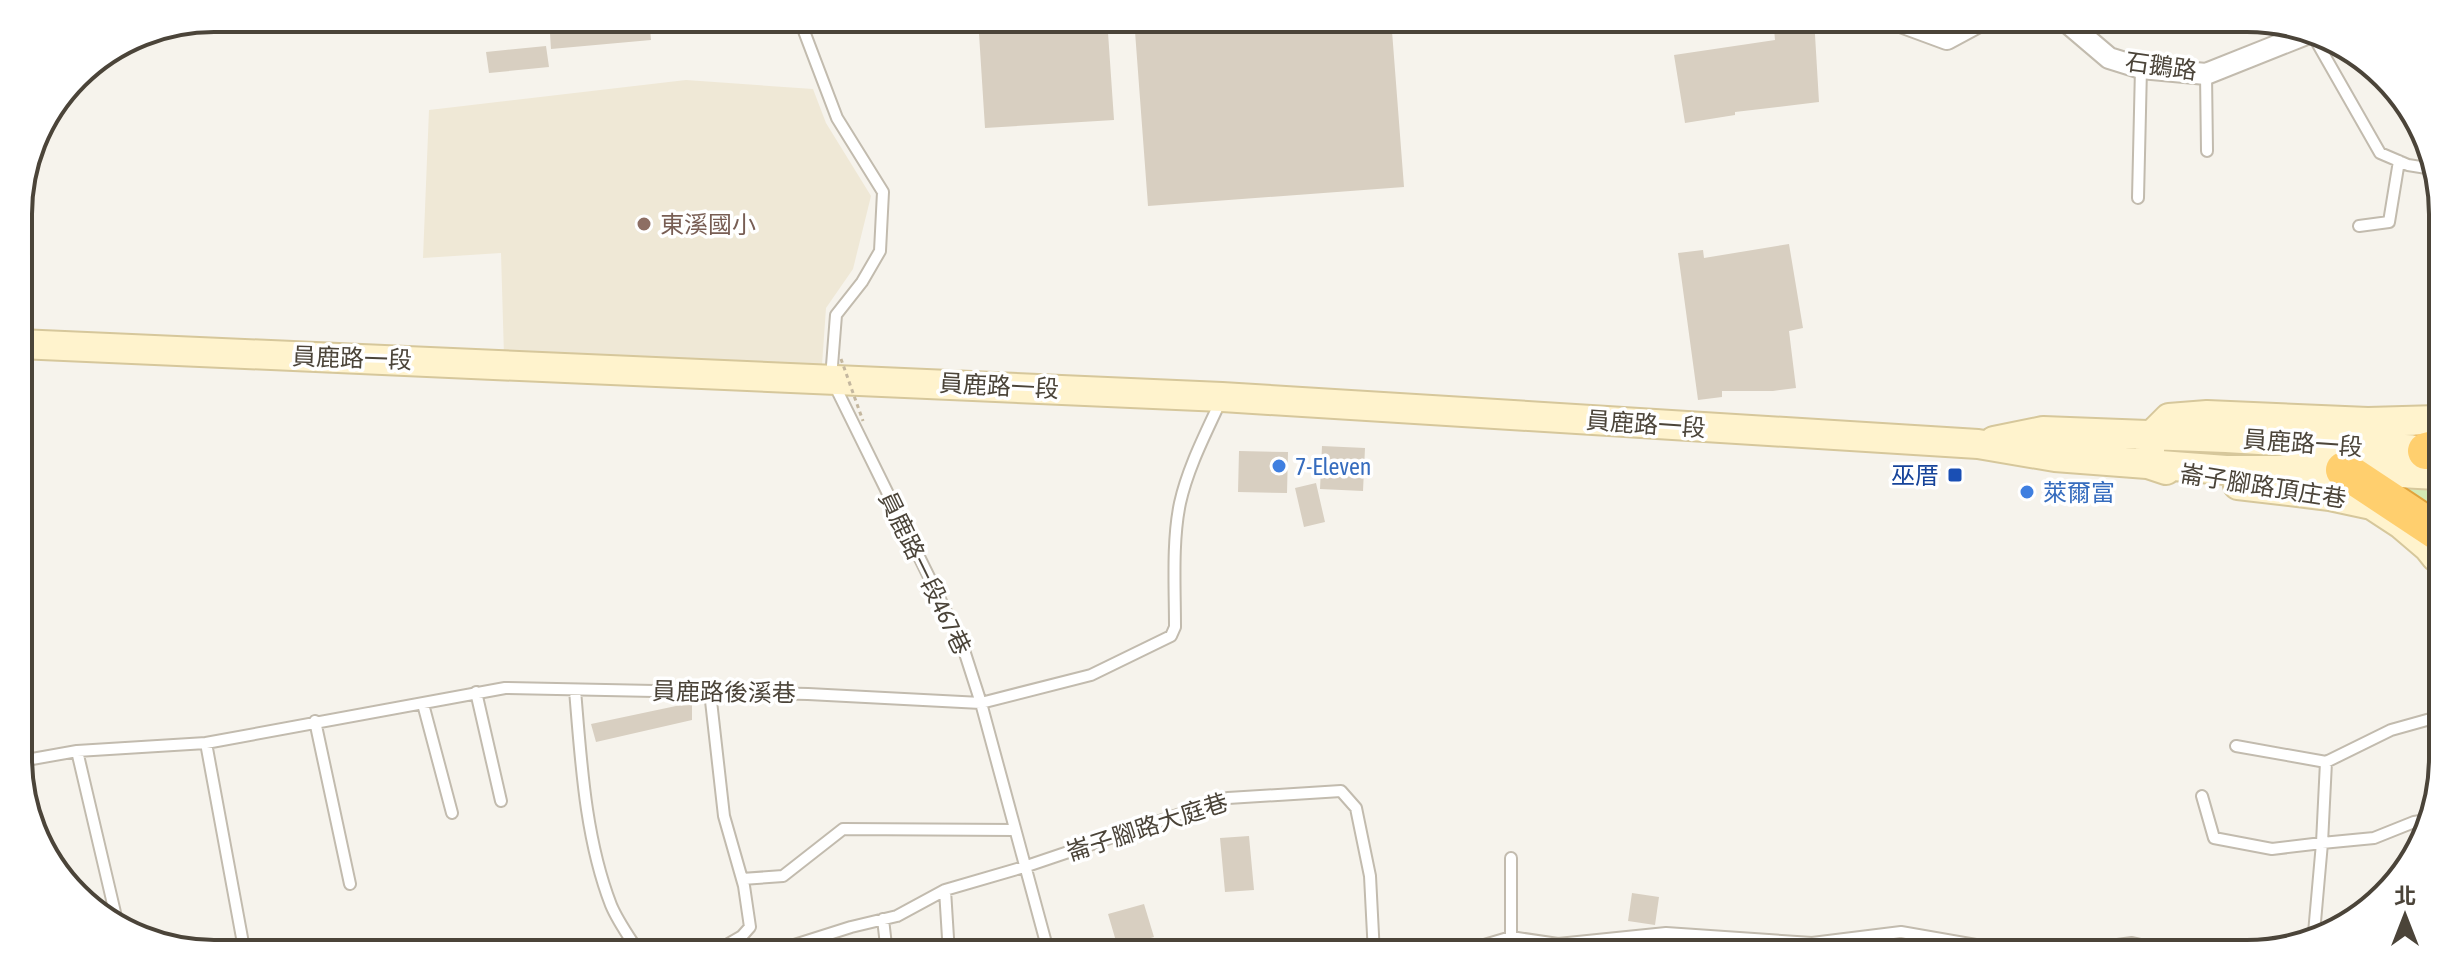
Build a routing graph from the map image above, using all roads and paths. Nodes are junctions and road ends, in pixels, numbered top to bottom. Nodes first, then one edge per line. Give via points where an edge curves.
1 (804, 32) edge
2 (1928, 32) edge
3 (1960, 32) edge
4 (2078, 32) edge
5 (2296, 39) edge
6 (2322, 49) edge
7 (2141, 68) junction
8 (2206, 74) junction
9 (2207, 151) dead end
10 (2399, 161) junction
11 (2423, 167) edge
12 (2138, 198) dead end
13 (2359, 226) dead end
14 (32, 344) edge
15 (836, 369) junction
16 (1222, 397) junction
17 (863, 421) dead end
18 (2152, 435) junction
19 (1978, 444) junction
20 (2429, 449) edge
21 (2429, 450) edge
22 (2148, 464) junction
23 (2344, 470) junction
24 (2429, 526) edge
25 (2429, 548) edge
26 (575, 690) junction
27 (476, 692) junction
28 (710, 692) junction
29 (981, 703) junction
30 (423, 704) junction
31 (2429, 719) edge
32 (315, 721) junction
33 (206, 743) junction
34 (2236, 746) dead end
35 (77, 751) junction
36 (32, 759) edge
37 (2326, 762) junction
38 (2202, 796) dead end
39 (501, 801) dead end
40 (452, 813) dead end
41 (2417, 821) edge
42 (1015, 830) junction
43 (2322, 843) junction
44 (1511, 858) dead end
45 (1024, 867) junction
46 (742, 879) junction
47 (350, 884) dead end
48 (945, 890) junction
49 (114, 910) edge
50 (883, 919) junction
51 (2315, 926) edge
52 (1511, 937) junction
53 (242, 940) edge
54 (632, 940) edge
55 (735, 940) edge
56 (810, 940) edge
57 (885, 940) edge
58 (948, 940) edge
59 (1045, 940) edge
60 (1373, 940) edge
61 (1501, 940) edge
62 (1531, 940) edge
63 (1597, 940) edge
64 (1768, 940) edge
65 (1836, 940) edge
66 (1947, 940) edge

1 - 15 lane via 837,118 883,192 880,251 836,315
2 - 3 street via 1947,39
4 - 7 street, 石鵝路 via 2109,58
5 - 8 street, 石鵝路
6 - 10 lane via 2380,153
7 - 8 street, 石鵝路
7 - 12 lane
8 - 9 lane
10 - 11 lane
10 - 13 lane via 2389,222
14 - 15 main road, 員鹿路一段
15 - 16 main road, 員鹿路一段
15 - 17 path, bridge
15 - 29 lane, 員鹿路一段467巷 via 962,644
16 - 19 main road, 員鹿路一段
16 - 29 lane, 員鹿路後溪巷 via 1180,504 1171,636 1091,675
18 - 19 main road, 員鹿路一段 via 2043,431
18 - 20 main road, 員鹿路一段
18 - 22 main road, 崙子腳路頂庄巷
19 - 22 main road, 員鹿路一段
21 - 23 main road, 員鹿路一段
22 - 23 main road, 員鹿路一段
22 - 25 main road, 崙子腳路頂庄巷 via 2196,480 2372,505
23 - 24 highway
26 - 27 lane, 員鹿路後溪巷
26 - 28 lane, 員鹿路後溪巷
26 - 54 lane via 596,853 612,907
27 - 30 lane, 員鹿路後溪巷
27 - 39 lane
28 - 29 lane, 員鹿路後溪巷
28 - 46 lane via 724,816
29 - 42 lane, 員鹿路一段467巷
30 - 32 lane, 員鹿路後溪巷
30 - 40 lane
31 - 37 lane via 2391,730
32 - 33 lane, 員鹿路後溪巷
32 - 47 lane
33 - 35 lane, 員鹿路後溪巷
33 - 53 lane
34 - 37 lane
35 - 36 lane, 員鹿路後溪巷
35 - 49 lane
37 - 43 lane
38 - 43 lane via 2214,838 2272,849
41 - 43 lane via 2374,838
42 - 45 lane, 員鹿路一段467巷
42 - 46 lane via 843,829 783,876
43 - 51 lane
44 - 52 lane
45 - 48 lane, 崙子腳路大庭巷
45 - 59 lane
45 - 60 lane, 崙子腳路大庭巷 via 1228,798 1341,791 1356,808 1362,835
46 - 55 lane via 750,927
48 - 50 lane, 崙子腳路大庭巷
48 - 58 lane
50 - 56 lane, 崙子腳路大庭巷
50 - 57 lane
52 - 61 lane
52 - 62 lane
63 - 64 lane via 1666,933
65 - 66 lane via 1901,932

